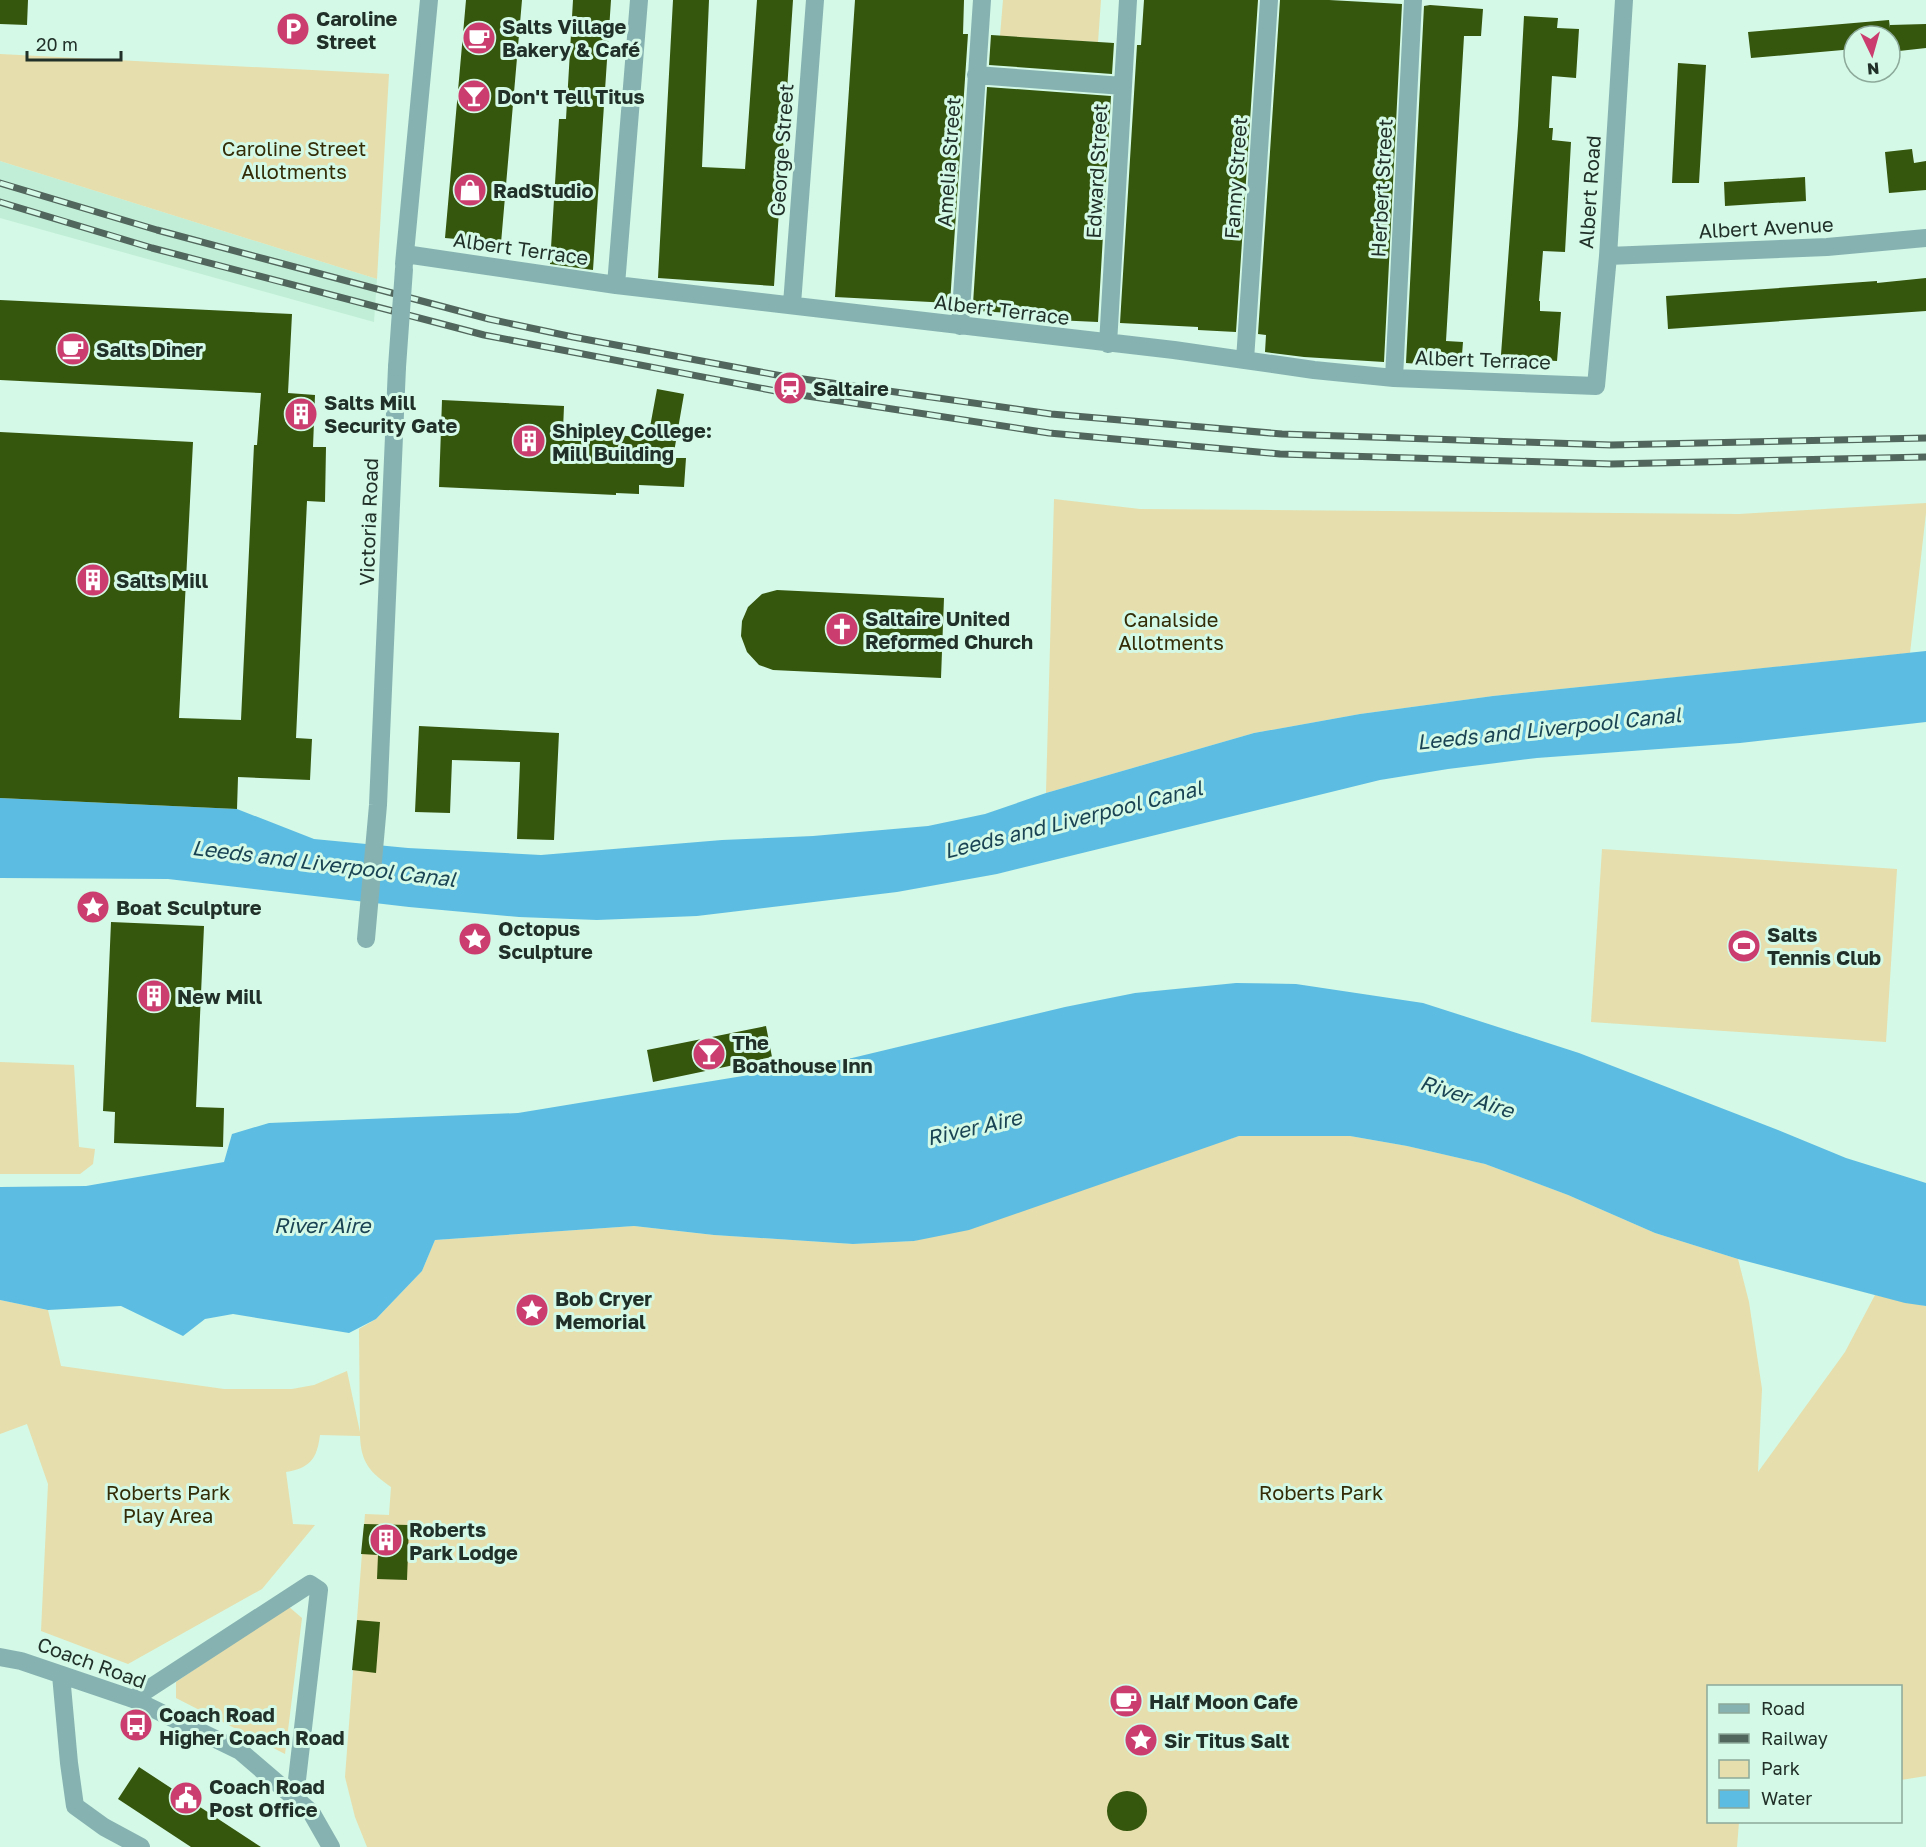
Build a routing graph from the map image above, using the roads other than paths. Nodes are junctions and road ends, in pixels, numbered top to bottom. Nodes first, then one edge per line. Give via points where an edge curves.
1 (429, 0) edge
2 (639, 0) edge
3 (815, 0) edge
4 (982, 0) edge
5 (1128, 0) edge
6 (1269, 0) edge
7 (1413, 0) edge
8 (1624, 0) edge
9 (976, 75) junction
10 (1123, 86) junction
11 (1926, 238) edge
12 (1608, 256) junction
13 (404, 262) junction
14 (616, 285) junction
15 (792, 304) junction
16 (960, 326) junction
17 (1108, 344) junction
18 (1245, 360) junction
19 (1394, 378) junction
20 (1596, 386) joint
21 (367, 933) dead end
22 (0, 1657) edge
23 (61, 1675) junction
24 (133, 1699) junction
25 (295, 1797) junction
26 (141, 1847) edge
27 (331, 1847) edge

1 - 13 street, Victoria Road
2 - 14 street
3 - 15 street, George Street
4 - 9 street, Amelia Street
5 - 10 street, Edward Street
6 - 18 street, Fanny Street
7 - 19 street, Herbert Street
8 - 12 street, Albert Road
9 - 10 street
9 - 16 street, Amelia Street
10 - 17 street, Edward Street
11 - 12 street, Albert Avenue via 1827,247
12 - 20 street, Albert Road
13 - 14 street, Albert Terrace
13 - 21 street, Victoria Road, bridge via 378,805
14 - 15 street, Albert Terrace
15 - 16 street, Albert Terrace
16 - 17 street, Albert Terrace
17 - 18 street, Albert Terrace
18 - 19 street, Albert Terrace
19 - 20 street, Albert Terrace
22 - 23 street, Coach Road
23 - 24 street, Coach Road
23 - 26 street via 75,1806
24 - 25 street, Coach Road via 240,1751
24 - 25 street via 310,1584 319,1590
25 - 27 street, Coach Road via 311,1812

